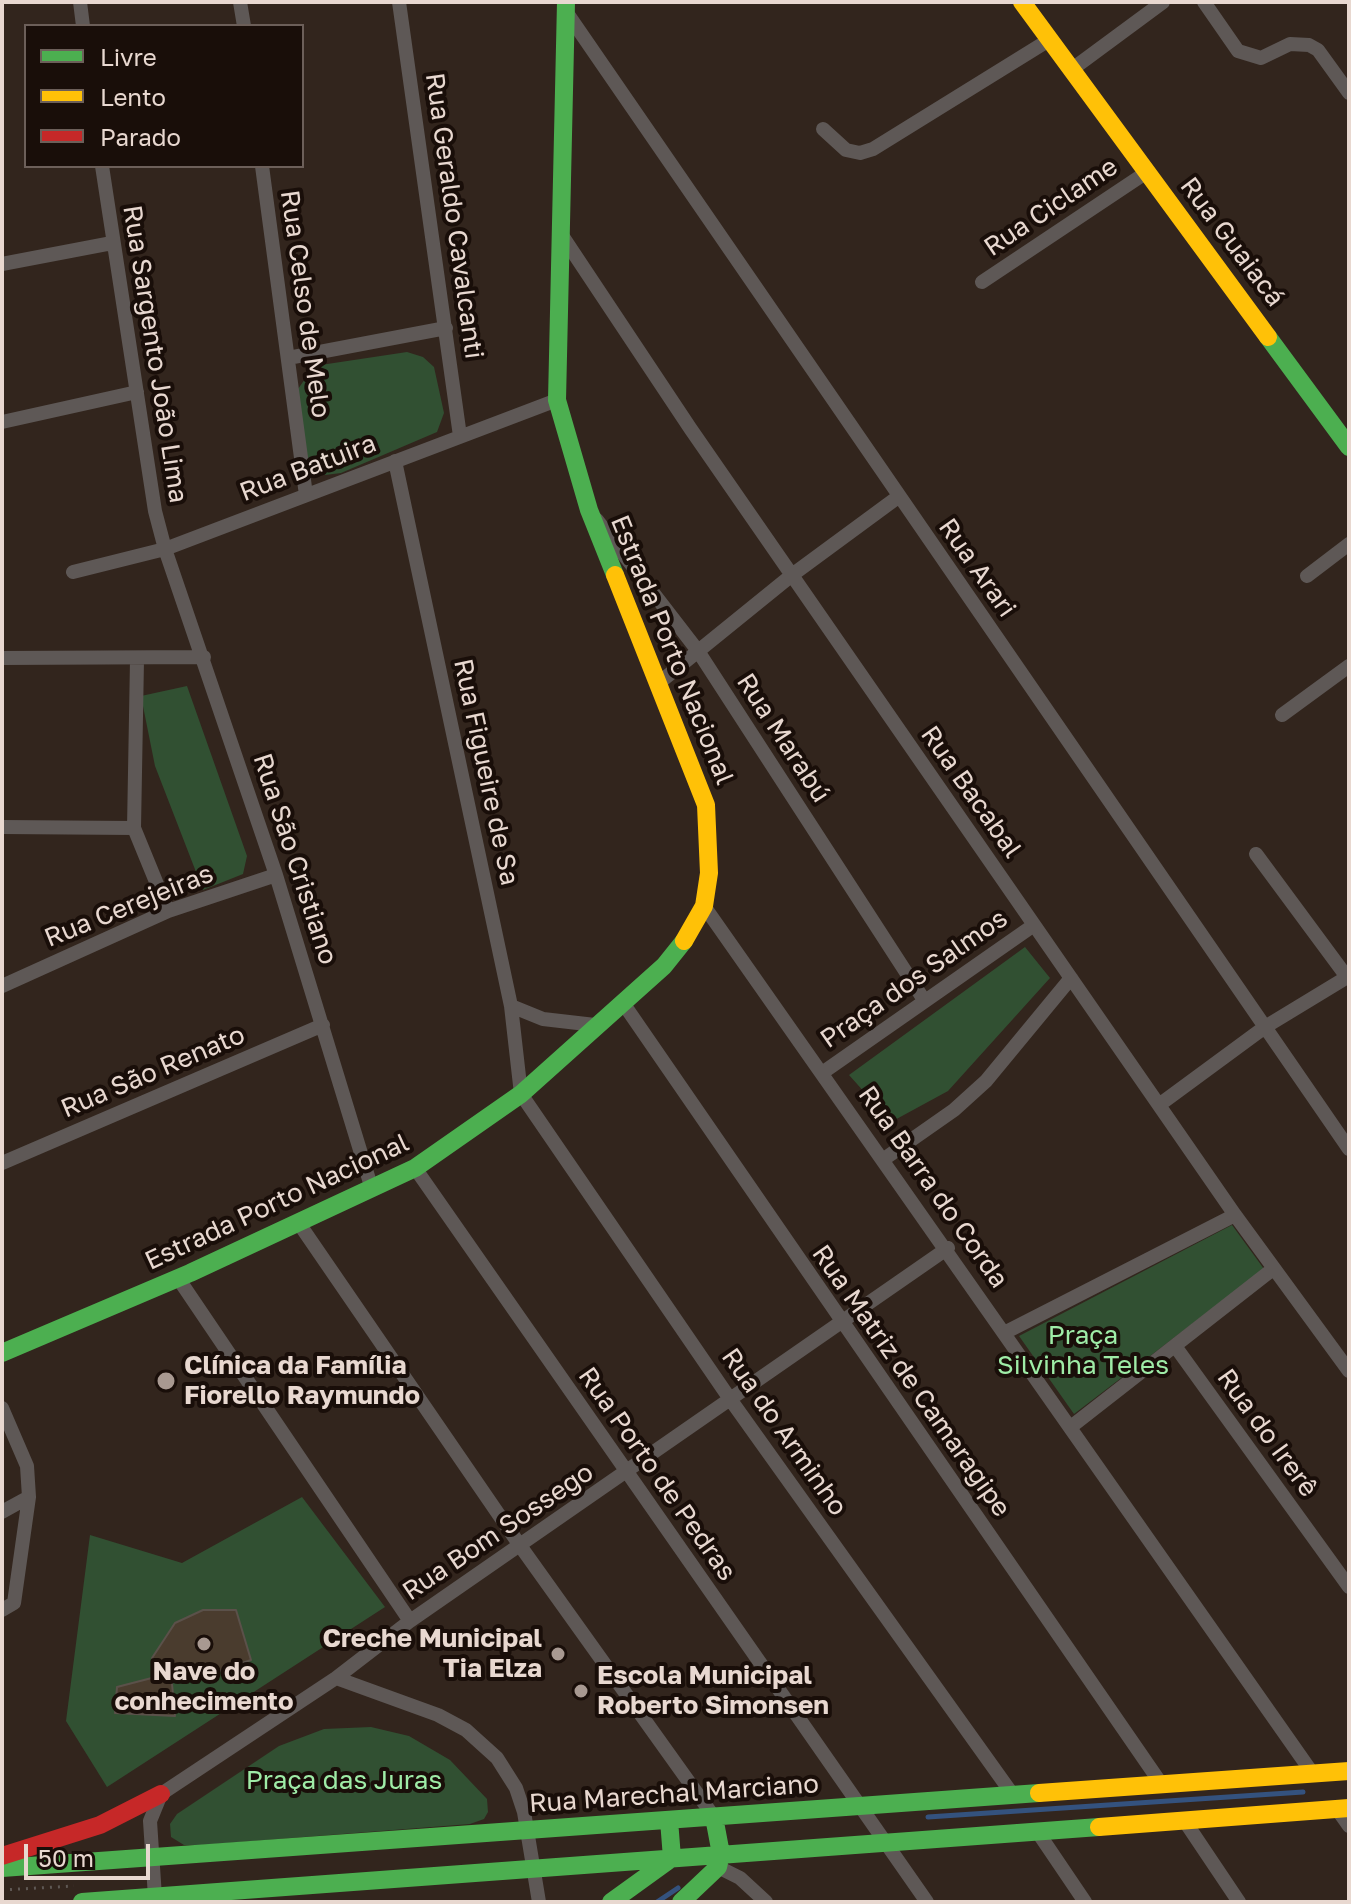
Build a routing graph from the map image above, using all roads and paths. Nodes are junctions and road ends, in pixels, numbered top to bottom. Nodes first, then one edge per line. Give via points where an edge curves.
1 (80, 2) edge
2 (240, 2) edge
3 (399, 2) edge
4 (1022, 2) edge
5 (1163, 2) edge
6 (1204, 2) edge
7 (566, 8) edge
8 (83, 24) edge
9 (244, 24) edge
10 (1049, 40) junction
11 (1071, 70) junction
12 (1349, 93) edge
13 (823, 129) dead end
14 (102, 168) edge
15 (262, 168) edge
16 (1147, 172) junction
17 (561, 234) junction
18 (112, 243) junction
19 (2, 264) edge
20 (982, 282) dead end
21 (446, 328) junction
22 (288, 358) junction
23 (137, 392) junction
24 (557, 400) junction
25 (2, 422) edge
26 (460, 436) junction
27 (1349, 447) edge
28 (395, 461) junction
29 (306, 495) junction
30 (898, 497) junction
31 (589, 510) junction
32 (1349, 544) edge
33 (165, 549) junction
34 (73, 572) dead end
35 (792, 575) junction
36 (1307, 576) dead end
37 (698, 651) junction
38 (204, 657) junction
39 (2, 658) edge
40 (137, 660) junction
41 (1349, 666) edge
42 (660, 682) junction
43 (1282, 715) dead end
44 (2, 827) edge
45 (134, 828) junction
46 (1256, 854) dead end
47 (276, 875) junction
48 (704, 906) junction
49 (168, 911) junction
50 (1034, 925) junction
51 (1348, 976) edge
52 (1071, 978) junction
53 (2, 986) edge
54 (924, 1000) junction
55 (623, 1003) junction
56 (511, 1006) junction
57 (323, 1025) junction
58 (595, 1025) junction
59 (1265, 1027) junction
60 (822, 1073) junction
61 (521, 1094) junction
62 (1159, 1105) junction
63 (1349, 1149) edge
64 (884, 1159) junction
65 (2, 1163) edge
66 (415, 1168) junction
67 (371, 1186) junction
68 (1235, 1215) junction
69 (298, 1222) junction
70 (948, 1248) junction
71 (1273, 1269) junction
72 (178, 1278) junction
73 (841, 1324) junction
74 (1006, 1332) junction
75 (1175, 1346) junction
76 (2, 1353) edge
77 (1349, 1371) edge
78 (730, 1399) junction
79 (2, 1408) edge
80 (1072, 1426) junction
81 (627, 1473) junction
82 (29, 1497) junction
83 (2, 1512) edge
84 (521, 1547) junction
85 (1349, 1587) edge
86 (2, 1610) edge
87 (410, 1621) junction
88 (336, 1678) junction
89 (1349, 1771) edge
90 (1313, 1774) junction
91 (1162, 1785) junction
92 (161, 1794) junction
93 (1013, 1795) junction
94 (860, 1806) junction
95 (1343, 1808) edge
96 (714, 1817) junction
97 (669, 1820) junction
98 (1184, 1820) junction
99 (1349, 1826) edge
100 (528, 1830) junction
101 (1037, 1831) junction
102 (886, 1842) junction
103 (2, 1856) edge
104 (152, 1857) junction
105 (672, 1858) junction
106 (719, 1861) junction
107 (2, 1868) edge
108 (534, 1869) junction
109 (155, 1897) junction
110 (82, 1902) edge
111 (539, 1902) edge
112 (611, 1902) edge
113 (681, 1902) edge
114 (766, 1902) edge
115 (927, 1902) edge
116 (1085, 1902) edge
117 (1239, 1902) edge

1 - 8 street
2 - 9 street
3 - 21 street, Rua Geraldo Cavalcanti
4 - 10 main road, Rua Guaiacá
5 - 11 street
6 - 12 street via 1238,51 1261,58 1290,44 1309,45
7 - 17 main road, Estrada Porto Nacional
7 - 30 street, Rua Arari
10 - 11 main road, Rua Guaiacá
10 - 13 street via 873,149 846,150
11 - 16 main road, Rua Guaiacá
14 - 18 street, Rua Sargento João Lima
15 - 22 street, Rua Celso de Melo
16 - 20 street, Rua Ciclame
16 - 27 main road, Rua Guaiacá
17 - 24 main road, Estrada Porto Nacional
17 - 35 street, Rua Bacabal
18 - 19 street
18 - 23 street, Rua Sargento João Lima
21 - 22 street
21 - 26 street, Rua Geraldo Cavalcanti
22 - 29 street, Rua Celso de Melo
23 - 25 street
23 - 33 street, Rua Sargento João Lima
24 - 26 street, Rua Batuira
24 - 31 main road, Estrada Porto Nacional
26 - 28 street, Rua Batuira
28 - 29 street, Rua Batuira
28 - 56 street, Rua Figueire de Sa
29 - 33 street, Rua Batuira
30 - 35 street
30 - 59 street, Rua Arari
31 - 37 street, Rua Marabú
31 - 42 main road, Estrada Porto Nacional
32 - 36 street
33 - 34 street, Rua Batuira
33 - 38 street, Rua São Cristiano
35 - 37 street
35 - 50 street, Rua Bacabal
37 - 42 street
37 - 54 street, Rua Marabú
38 - 40 street
38 - 47 street, Rua São Cristiano
39 - 40 street
40 - 45 street
41 - 43 street
42 - 48 main road, Estrada Porto Nacional via 706,805 709,873
44 - 45 street
45 - 49 street
46 - 51 street
47 - 49 street, Rua Cerejeiras
47 - 57 street, Rua São Cristiano
48 - 55 main road, Estrada Porto Nacional via 664,966
48 - 60 street, Rua Barra do Corda
49 - 53 street, Rua Cerejeiras
50 - 52 street, Rua Bacabal
50 - 54 street, Praça dos Salmos
51 - 59 street
52 - 62 street, Rua Bacabal
52 - 64 street via 986,1081
54 - 60 street, Praça dos Salmos
55 - 58 main road, Estrada Porto Nacional
55 - 73 street, Rua Matriz de Camaragipe
56 - 58 street via 543,1019
56 - 61 street, Rua Figueire de Sa
57 - 65 street, Rua São Renato
57 - 67 street, Rua São Cristiano
58 - 61 main road, Estrada Porto Nacional
59 - 62 street
59 - 63 street, Rua Arari
60 - 64 street, Rua Barra do Corda
61 - 66 main road, Estrada Porto Nacional
61 - 78 street, Rua do Arminho
62 - 68 street, Rua Bacabal
64 - 70 street, Rua Barra do Corda
66 - 67 main road, Estrada Porto Nacional
66 - 81 street, Rua Porto de Pedras
67 - 69 main road, Estrada Porto Nacional
68 - 71 street, Rua Bacabal
68 - 74 street
69 - 72 main road, Estrada Porto Nacional
69 - 84 street
70 - 73 street, Rua Bom Sossego
70 - 74 street, Rua Barra do Corda
71 - 75 street
71 - 77 street, Rua Bacabal
72 - 76 main road, Estrada Porto Nacional
72 - 87 street
73 - 78 street, Rua Bom Sossego
73 - 91 street, Rua Matriz de Camaragipe
74 - 80 street, Rua Barra do Corda
75 - 80 street
75 - 85 street, Rua do Irerê
78 - 81 street, Rua Bom Sossego
78 - 93 street, Rua do Arminho
79 - 82 street via 27,1466
80 - 90 street, Rua Barra do Corda
81 - 84 street, Rua Bom Sossego
81 - 94 street, Rua Porto de Pedras
82 - 83 street
82 - 86 street via 14,1603
84 - 87 street, Rua Bom Sossego
84 - 96 street
87 - 88 street, Rua Bom Sossego
88 - 92 street, Rua Bom Sossego
88 - 100 street via 438,1715 483,1744 516,1788
89 - 90 main road, Rua Marechal Marciano
90 - 91 main road, Rua Marechal Marciano
91 - 93 main road, Rua Marechal Marciano
92 - 103 main road via 93,1828
92 - 104 street via 150,1821
93 - 94 main road, Rua Marechal Marciano
94 - 96 main road, Rua Marechal Marciano
94 - 102 street, Rua Porto de Pedras
95 - 98 main road
95 - 99 street
96 - 97 main road, Rua Marechal Marciano
96 - 106 main road
97 - 100 main road, Rua Marechal Marciano
97 - 105 main road
98 - 101 main road
98 - 117 street
100 - 104 main road, Rua Marechal Marciano
100 - 108 street
101 - 102 main road
101 - 116 street
102 - 106 main road
102 - 115 street, Rua Porto de Pedras
104 - 107 main road, Rua Marechal Marciano
104 - 109 street
105 - 106 main road
105 - 108 main road
105 - 112 main road
106 - 113 main road
106 - 114 street
108 - 109 main road
108 - 111 street
109 - 110 main road

